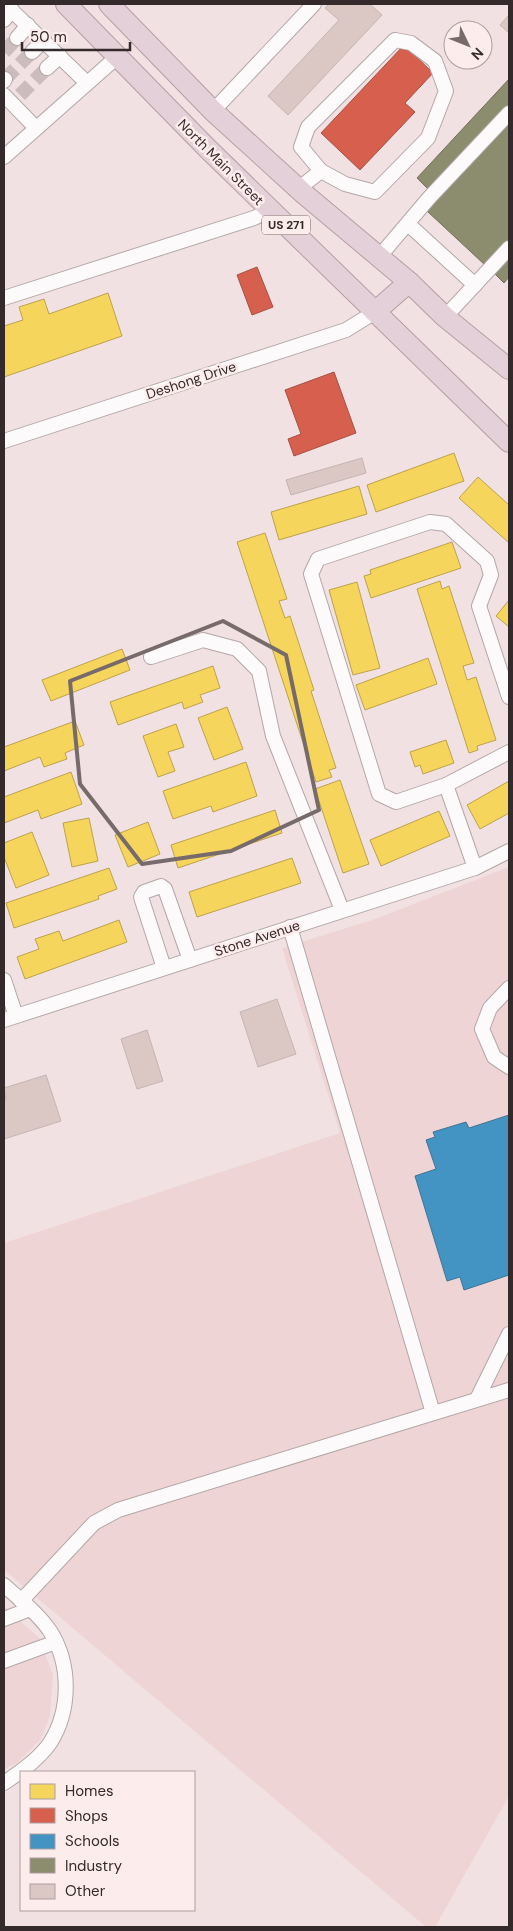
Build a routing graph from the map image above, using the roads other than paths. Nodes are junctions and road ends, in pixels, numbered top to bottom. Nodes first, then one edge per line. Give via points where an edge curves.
1 (66, 4) edge
2 (108, 4) edge
3 (314, 4) edge
4 (7, 11) edge
5 (28, 25) junction
6 (17, 38) tunnel mouth
7 (44, 40) junction
8 (32, 52) tunnel mouth
9 (60, 56) junction
10 (117, 57) junction
11 (47, 68) tunnel mouth
12 (86, 82) junction
13 (12, 98) edge
14 (213, 112) junction
15 (509, 113) edge
16 (36, 128) junction
17 (4, 157) edge
18 (321, 171) junction
19 (298, 189) junction
20 (270, 210) junction
21 (408, 224) junction
22 (509, 248) edge
23 (379, 257) junction
24 (408, 282) junction
25 (475, 285) junction
26 (4, 298) edge
27 (375, 312) junction
28 (445, 317) junction
29 (509, 369) edge
30 (4, 441) edge
31 (509, 442) edge
32 (151, 657) dead end
33 (509, 697) edge
34 (509, 752) edge
35 (446, 784) junction
36 (509, 851) edge
37 (475, 868) junction
38 (342, 910) junction
39 (290, 927) junction
40 (190, 960) junction
41 (164, 968) junction
42 (4, 980) edge
43 (509, 988) edge
44 (10, 1018) edge
45 (509, 1067) edge
46 (509, 1334) edge
47 (509, 1390) edge
48 (477, 1399) junction
49 (433, 1413) junction
50 (4, 1585) edge
51 (26, 1605) junction
52 (4, 1618) edge
53 (56, 1642) junction
54 (4, 1661) edge
55 (20, 1771) edge
56 (21, 1771) edge
57 (4, 1783) edge

1 - 10 highway, North Main Street / US 271
2 - 14 highway, US 271
3 - 14 street
4 - 5 street
5 - 6 street
5 - 7 street
7 - 8 street
7 - 9 street
9 - 11 street
9 - 12 street
10 - 12 street
10 - 20 highway, North Main Street / US 271
12 - 16 street
13 - 16 street
14 - 19 highway, US 271
15 - 21 street
16 - 17 street
18 - 18 street via 345,184 375,192 428,138 446,91 435,61 410,43 395,40 308,127 302,147
18 - 19 street
19 - 23 highway, US 271
20 - 26 street via 254,218
20 - 27 highway, North Main Street / US 271
21 - 23 street
21 - 25 street
22 - 25 street
23 - 24 highway, US 271
24 - 27 highway
24 - 28 highway, US 271
25 - 28 street
27 - 30 street, Deshong Drive via 346,330
27 - 31 highway, North Main Street / US 271
28 - 29 highway, US 271
32 - 38 street via 203,640 237,649 259,671 273,736
33 - 35 street via 479,606 491,575 487,561 446,524 430,522 318,559 311,574 379,794 396,802
34 - 35 street
35 - 37 street
36 - 37 street, Stone Avenue
37 - 38 street, Stone Avenue
38 - 39 street, Stone Avenue
39 - 40 street, Stone Avenue
39 - 49 street
40 - 41 street, Stone Avenue
40 - 41 street via 165,889 161,886 144,892 141,897
41 - 44 street, Stone Avenue
42 - 44 street
43 - 45 street via 490,1008 482,1030 494,1056
46 - 48 street
47 - 48 street
48 - 49 street
49 - 51 street via 118,1510 94,1523
50 - 51 street
51 - 52 street
51 - 53 street via 50,1630
53 - 54 street
53 - 56 street via 66,1674 61,1721 49,1744
55 - 57 street

